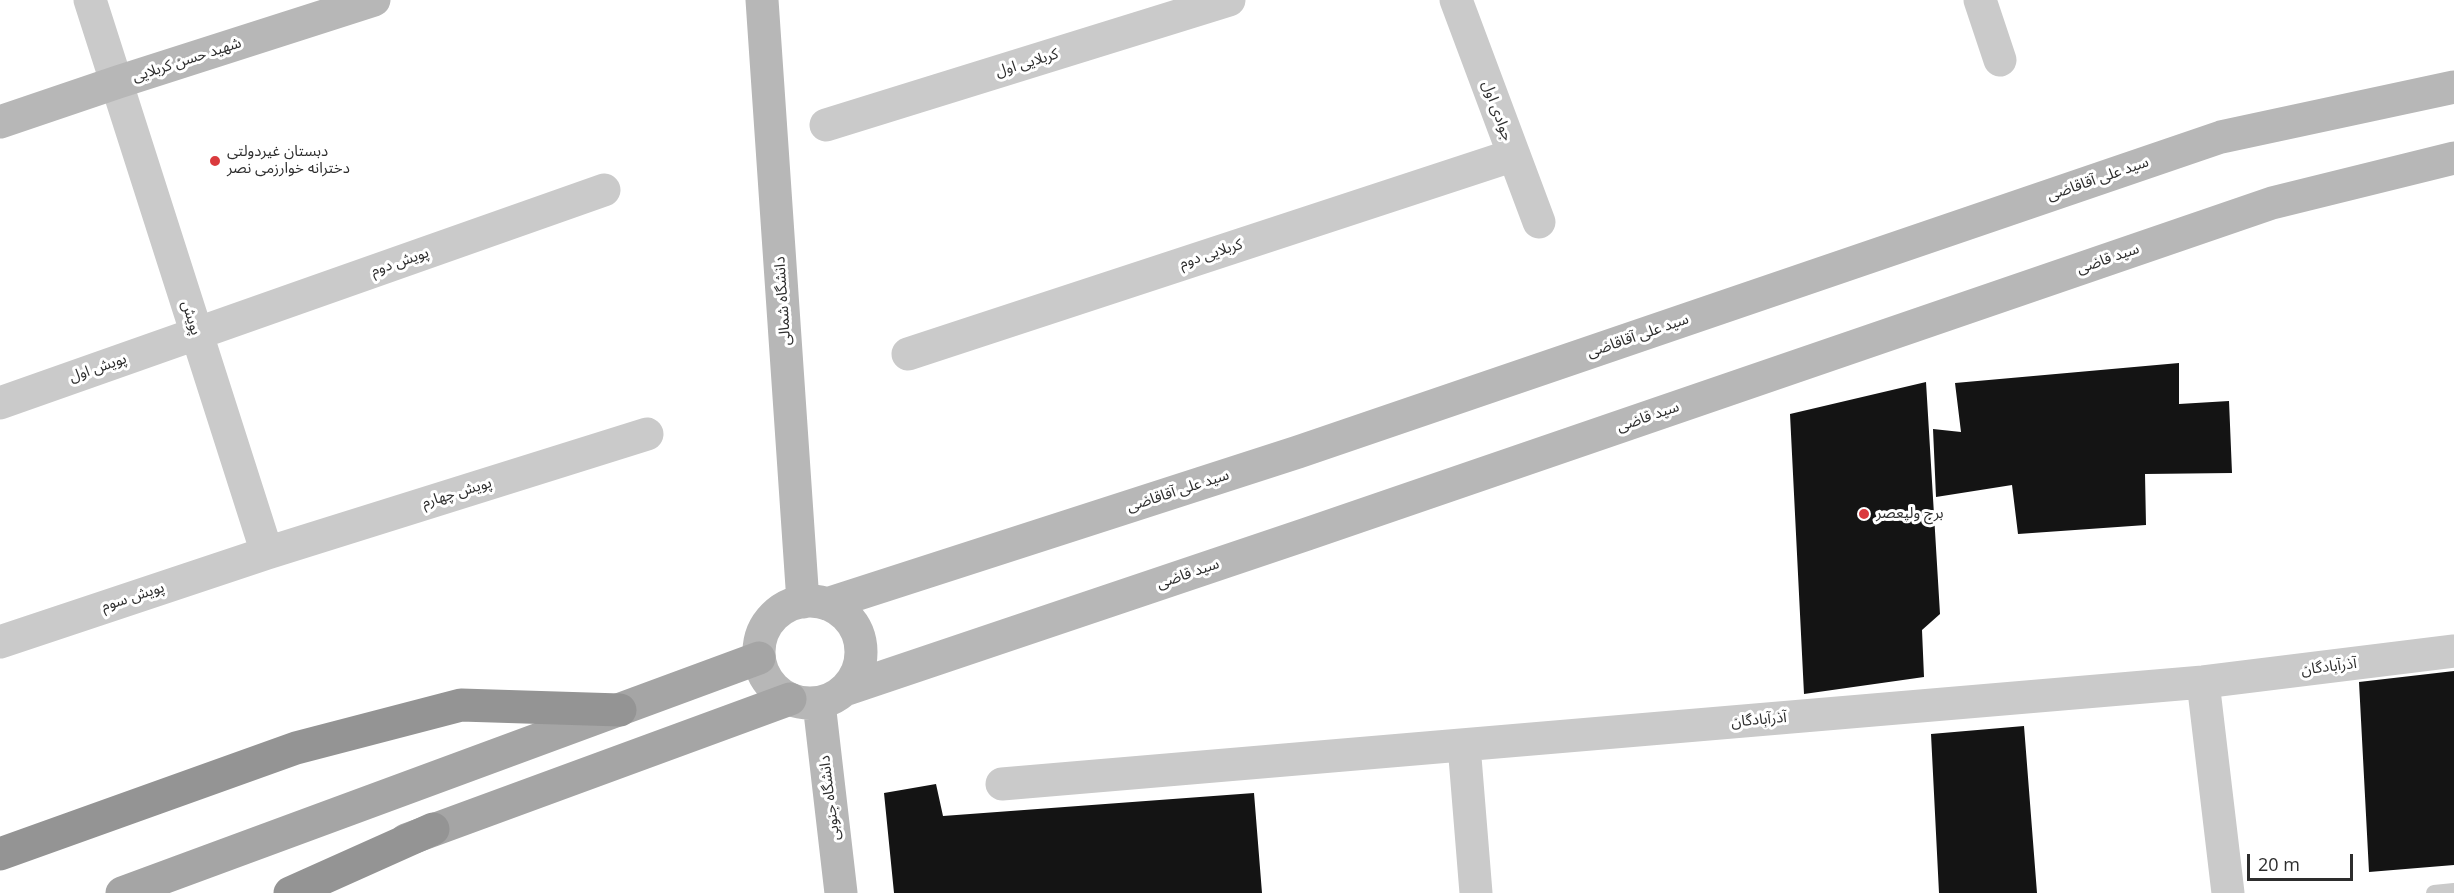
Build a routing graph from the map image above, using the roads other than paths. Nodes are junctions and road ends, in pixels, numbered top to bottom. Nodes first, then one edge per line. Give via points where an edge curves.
1 (90, 0) edge
2 (375, 0) edge
3 (762, 0) edge
4 (1229, 0) edge
5 (1456, 0) edge
6 (1980, 0) edge
7 (2000, 60) dead end
8 (118, 82) junction
9 (2454, 87) edge
10 (0, 122) edge
11 (826, 125) dead end
12 (1514, 155) junction
13 (2454, 158) edge
14 (604, 190) dead end
15 (1539, 222) dead end
16 (196, 334) junction
17 (908, 354) dead end
18 (0, 403) edge
19 (647, 434) dead end
20 (267, 553) junction
21 (815, 603) junction
22 (0, 642) edge
23 (2454, 651) edge
24 (759, 658) junction
25 (2203, 682) junction
26 (818, 697) junction
27 (620, 710) junction
28 (1464, 745) junction
29 (1002, 784) dead end
30 (433, 829) junction
31 (0, 854) edge
32 (2454, 891) edge
33 (122, 893) edge
34 (273, 893) edge
35 (290, 893) edge
36 (841, 893) edge
37 (1476, 893) edge
38 (2228, 893) edge
39 (2434, 893) edge

1 - 8 street, پویش
2 - 8 street, شهید حسن کربلایی
3 - 21 street, دانشگاه شمالی
4 - 11 street, کربلایی اول
5 - 12 street, جوادی اول
6 - 7 street
8 - 10 street, شهید حسن کربلایی
8 - 16 street, پویش
9 - 21 street, سید علی آقاقاضی via 2221,137 1298,452
12 - 15 street, جوادی اول
12 - 17 street, کربلایی دوم
13 - 26 street, سید قاضی via 2272,203
14 - 16 street, پویش دوم
16 - 18 street, پویش اول
16 - 20 street, پویش
19 - 20 street, پویش چهارم
20 - 22 street, پویش سوم
21 - 24 street via 785,608 770,620 761,638
21 - 26 street via 845,615 857,631 862,651 858,671
23 - 25 street, آذرآبادگان
24 - 26 street via 769,683
24 - 27 main road
25 - 28 street, آذرآبادگان
25 - 38 street
26 - 30 main road
26 - 36 street, دانشگاه جنوبی
27 - 31 highway via 461,705 296,748
27 - 33 main road
28 - 29 street, آذرآبادگان
28 - 37 street
30 - 34 main road
30 - 35 highway
32 - 39 lane

